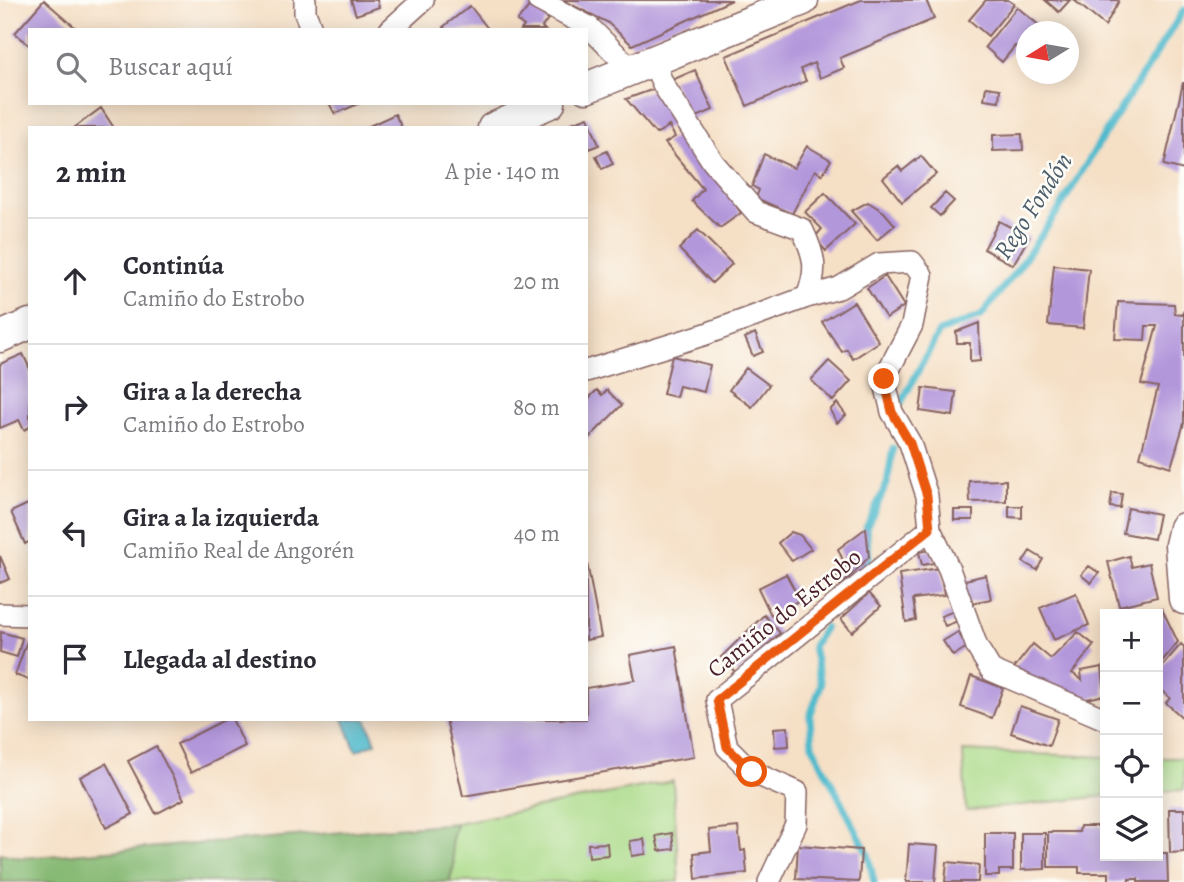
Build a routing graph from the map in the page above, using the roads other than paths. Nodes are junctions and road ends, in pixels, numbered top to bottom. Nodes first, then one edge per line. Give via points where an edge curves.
1 (305, 0) edge
2 (423, 0) edge
3 (538, 0) edge
4 (803, 0) edge
5 (311, 28) edge
6 (392, 28) edge
7 (641, 65) junction
8 (588, 87) edge
9 (545, 105) edge
10 (498, 126) edge
11 (807, 297) junction
12 (28, 325) edge
13 (0, 337) edge
14 (588, 370) edge
15 (1184, 528) edge
16 (930, 529) junction
17 (1184, 599) edge
18 (0, 614) edge
19 (28, 615) edge
20 (1100, 717) edge
21 (769, 882) edge

1 - 5 street
2 - 6 street
3 - 7 street via 589,27
4 - 7 main road
7 - 8 main road
7 - 11 street via 664,86 713,162 756,212 802,229 814,254
9 - 10 main road
11 - 14 street
11 - 16 street via 839,288 879,264 912,262 922,275 912,325 884,379 892,412 910,443 927,496
12 - 13 main road
15 - 17 main road via 1180,545
16 - 20 street via 977,647 991,670
16 - 21 street, Camiño do Estrobo via 717,700 727,747 752,772 797,792 796,824
18 - 19 street

